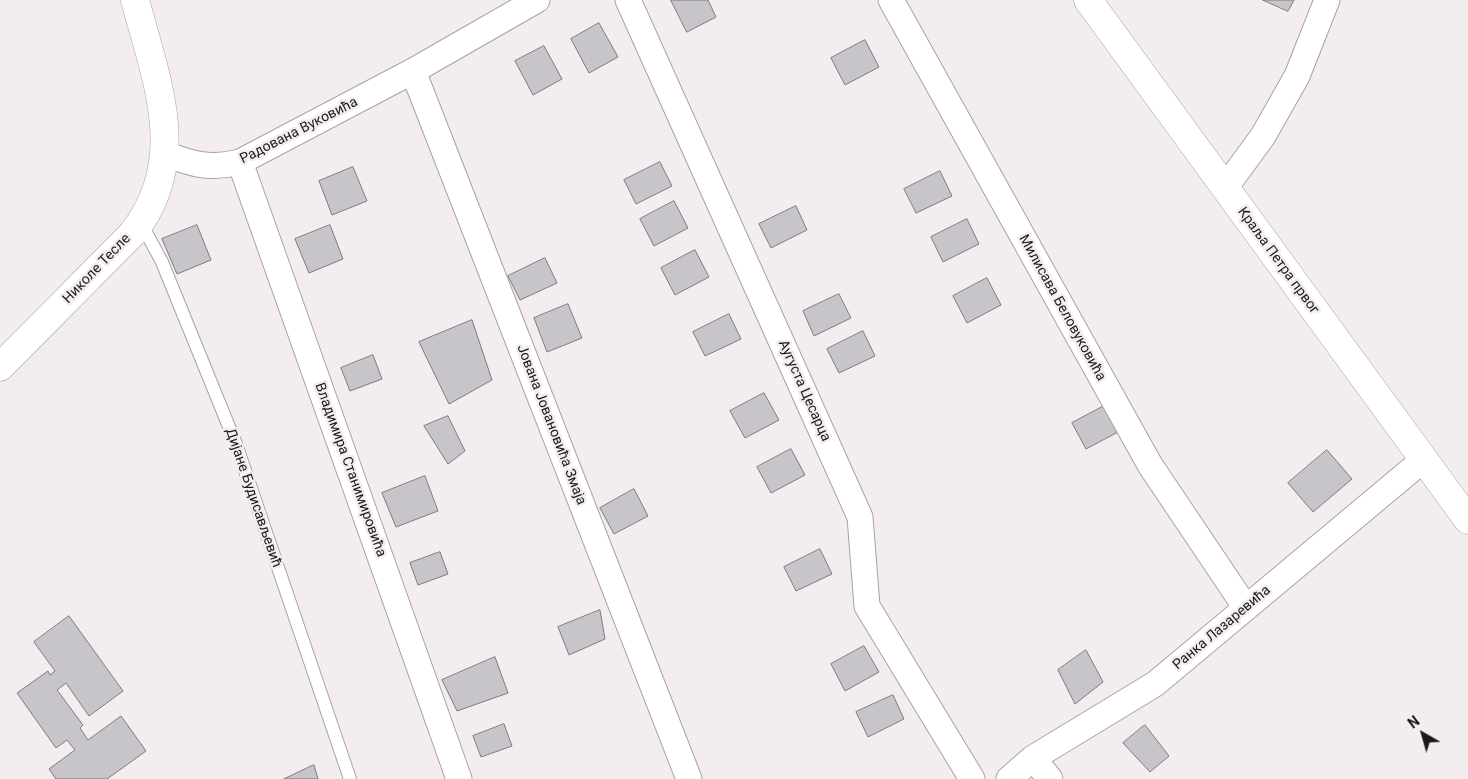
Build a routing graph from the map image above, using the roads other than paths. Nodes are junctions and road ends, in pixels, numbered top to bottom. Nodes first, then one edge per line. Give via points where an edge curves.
1 (135, 0) edge
2 (537, 0) edge
3 (628, 0) edge
4 (892, 0) edge
5 (1088, 0) edge
6 (1327, 0) edge
7 (413, 72) junction
8 (166, 154) junction
9 (240, 162) junction
10 (1225, 188) junction
11 (141, 222) junction
12 (0, 367) edge
13 (1423, 460) junction
14 (1468, 520) edge
15 (1246, 608) junction
16 (1033, 758) junction
17 (350, 779) edge
18 (459, 779) edge
19 (689, 779) edge
20 (972, 779) edge
21 (1008, 779) edge
22 (1050, 779) edge

1 - 8 street via 164,114
2 - 7 street, Радована Вуковића
3 - 20 street, Аугуста Цесарца via 860,517 868,606
4 - 15 street, Милисава Беловуковића via 1150,464
5 - 10 street, Краља Петра првог
6 - 10 street via 1297,76 1263,136
7 - 9 street, Радована Вуковића
7 - 19 street, Јована Јовановића Змаја
8 - 9 street, Радована Вуковића via 217,167
8 - 11 street, Николе Тесле via 157,187
9 - 18 street, Владимира Станимировића
10 - 13 street, Краља Петра првог
11 - 12 street, Николе Тесле via 119,249
11 - 17 lane, Дијане Будисављевић via 162,262 236,444
13 - 14 street, Краља Петра првог
13 - 15 street, Ранка Лазаревића
15 - 16 street, Ранка Лазаревића via 1155,684
16 - 21 street, Ранка Лазаревића
16 - 22 street

